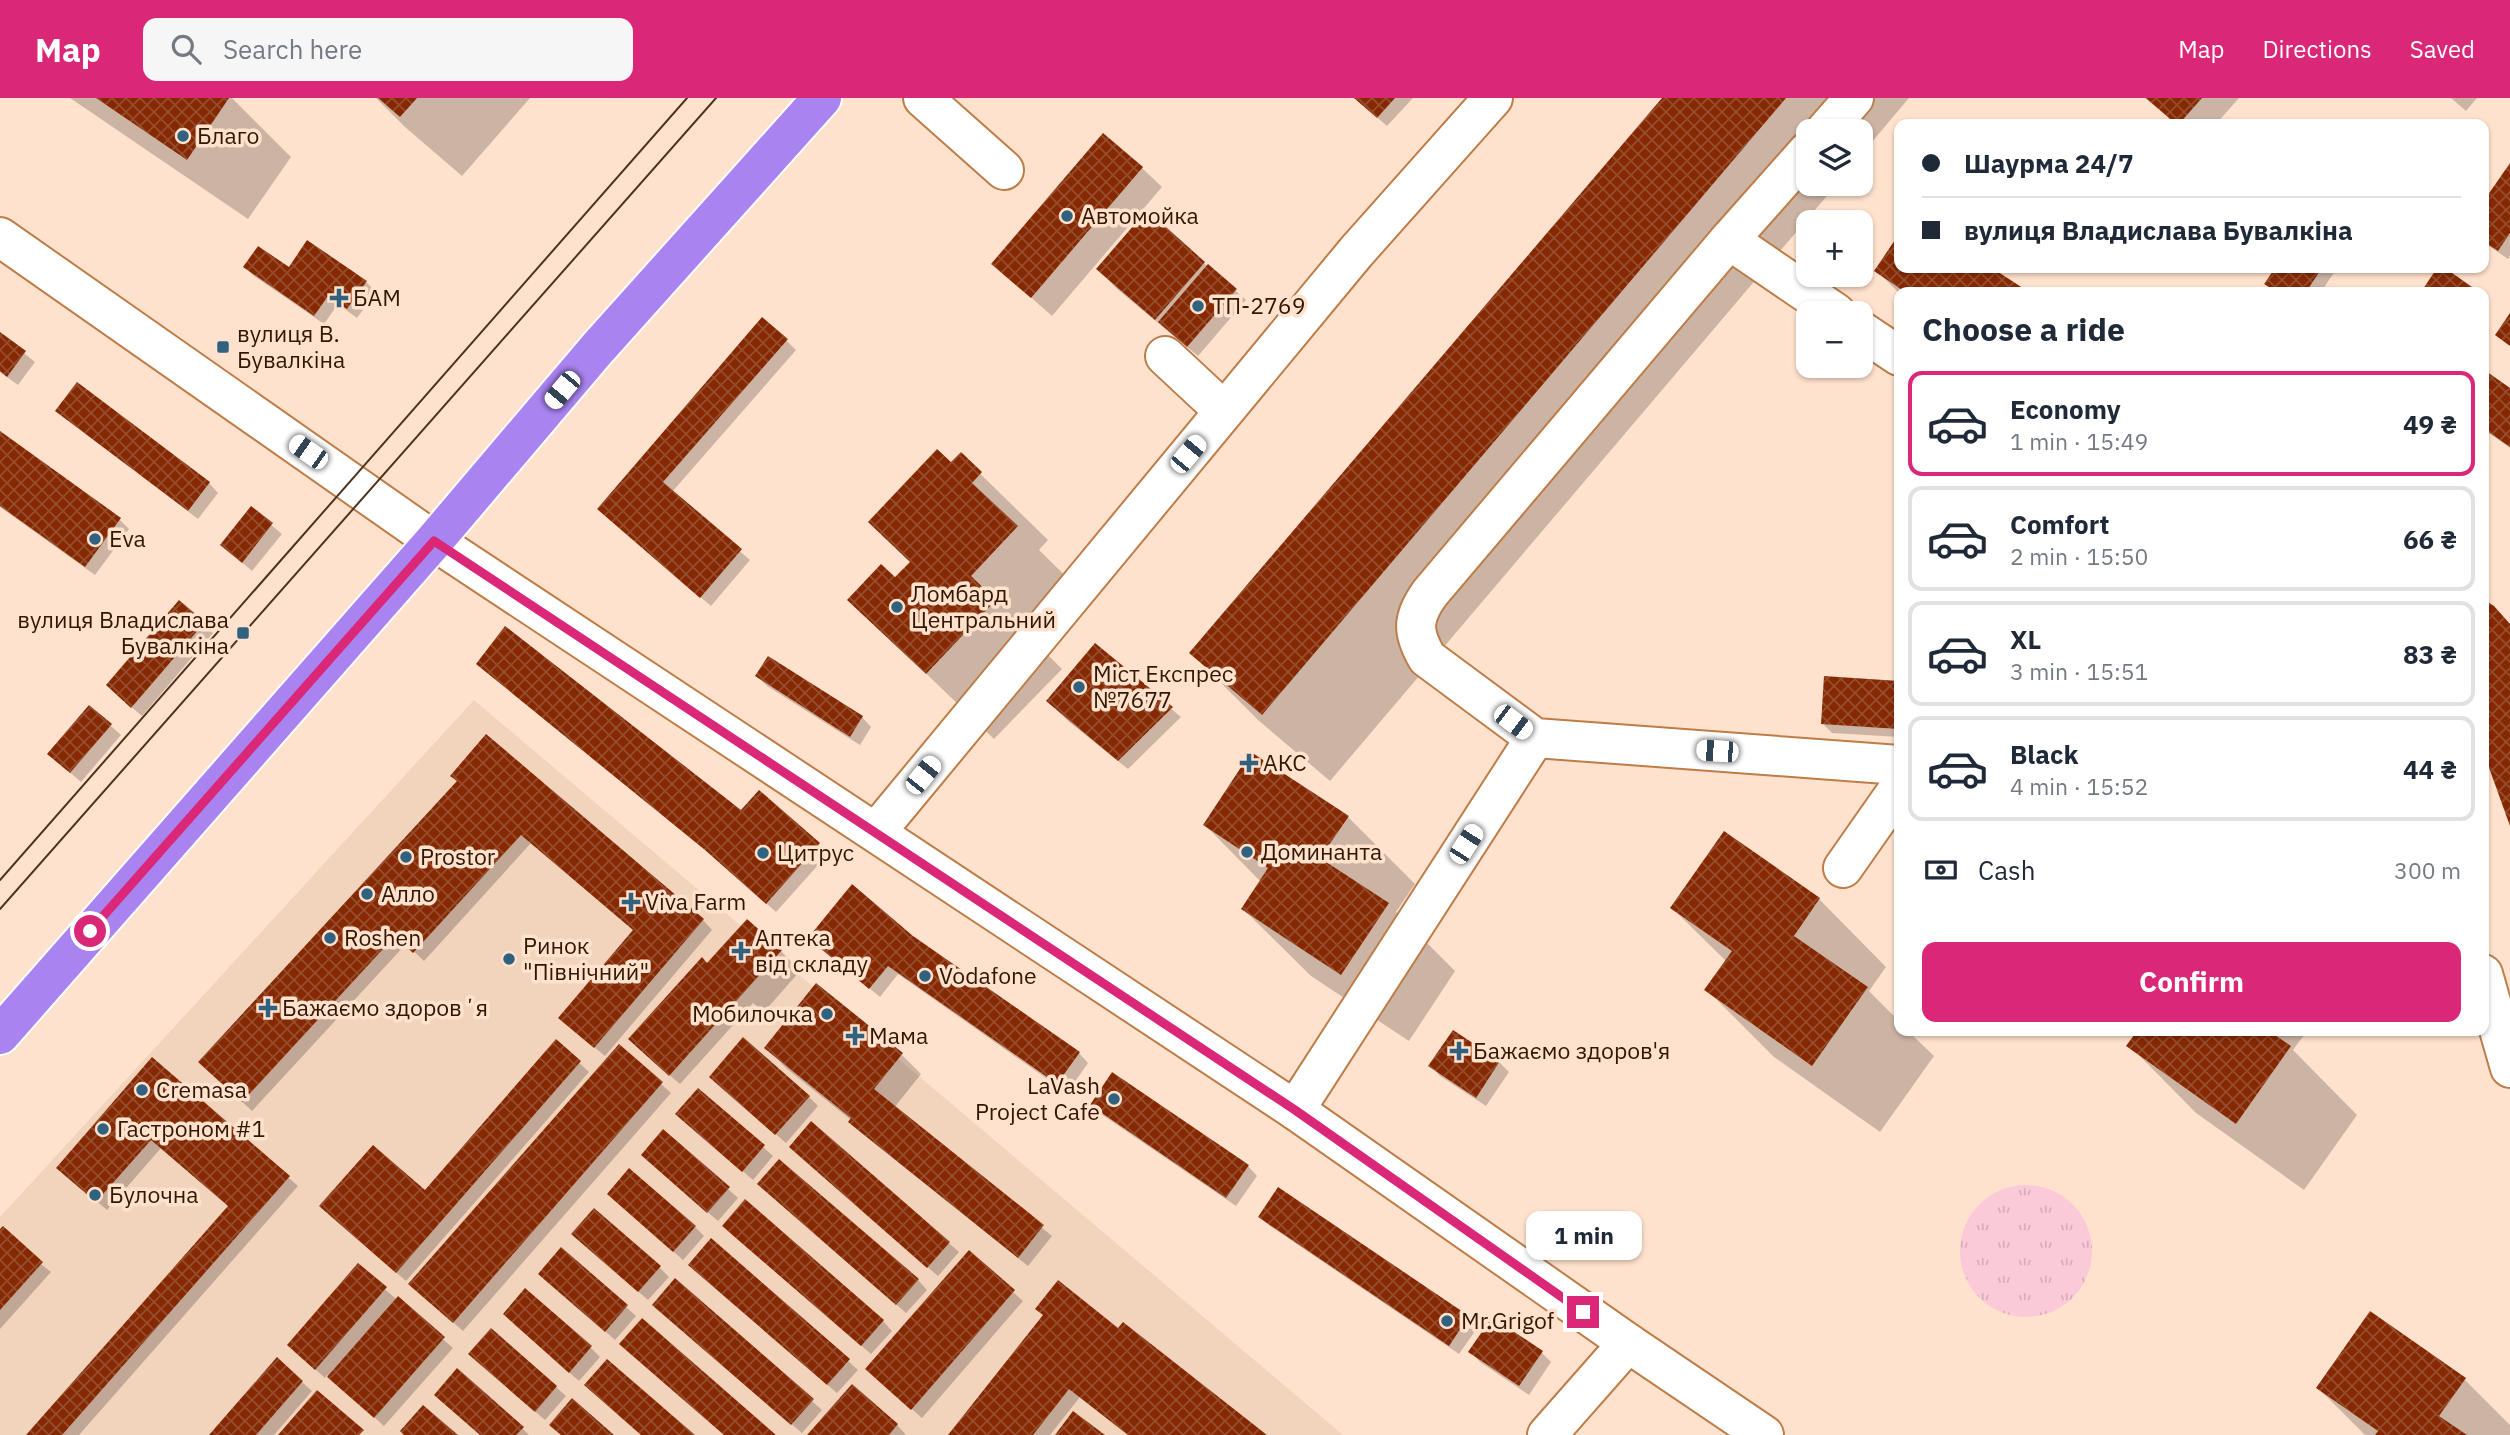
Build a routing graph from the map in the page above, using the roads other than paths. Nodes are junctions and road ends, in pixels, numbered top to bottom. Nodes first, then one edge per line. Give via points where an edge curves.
1 (822, 98) edge
2 (923, 98) edge
3 (1493, 98) edge
4 (1854, 98) edge
5 (1836, 119) edge
6 (1796, 165) edge
7 (1004, 170) dead end
8 (0, 237) edge
9 (1729, 240) junction
10 (1818, 301) edge
11 (1873, 339) edge
12 (1894, 353) edge
13 (1165, 356) dead end
14 (1224, 411) junction
15 (434, 541) junction
16 (1535, 738) junction
17 (1894, 765) edge
18 (1894, 795) edge
19 (876, 832) junction
20 (1843, 868) dead end
21 (2489, 995) edge
22 (0, 1035) edge
23 (2510, 1068) edge
24 (1295, 1110) junction
25 (1628, 1343) junction
26 (1547, 1435) edge
27 (1764, 1435) edge

1 - 15 highway via 597,349
2 - 7 street
3 - 14 street via 1356,252
4 - 5 street
6 - 9 street
8 - 15 street
9 - 10 street
9 - 16 street via 1420,607 1416,640 1427,658
11 - 12 street
13 - 14 street
14 - 19 street
15 - 19 street
15 - 22 highway
16 - 17 street
16 - 24 street
18 - 20 street
19 - 24 street
21 - 23 street
24 - 25 street
25 - 26 street
25 - 27 street

